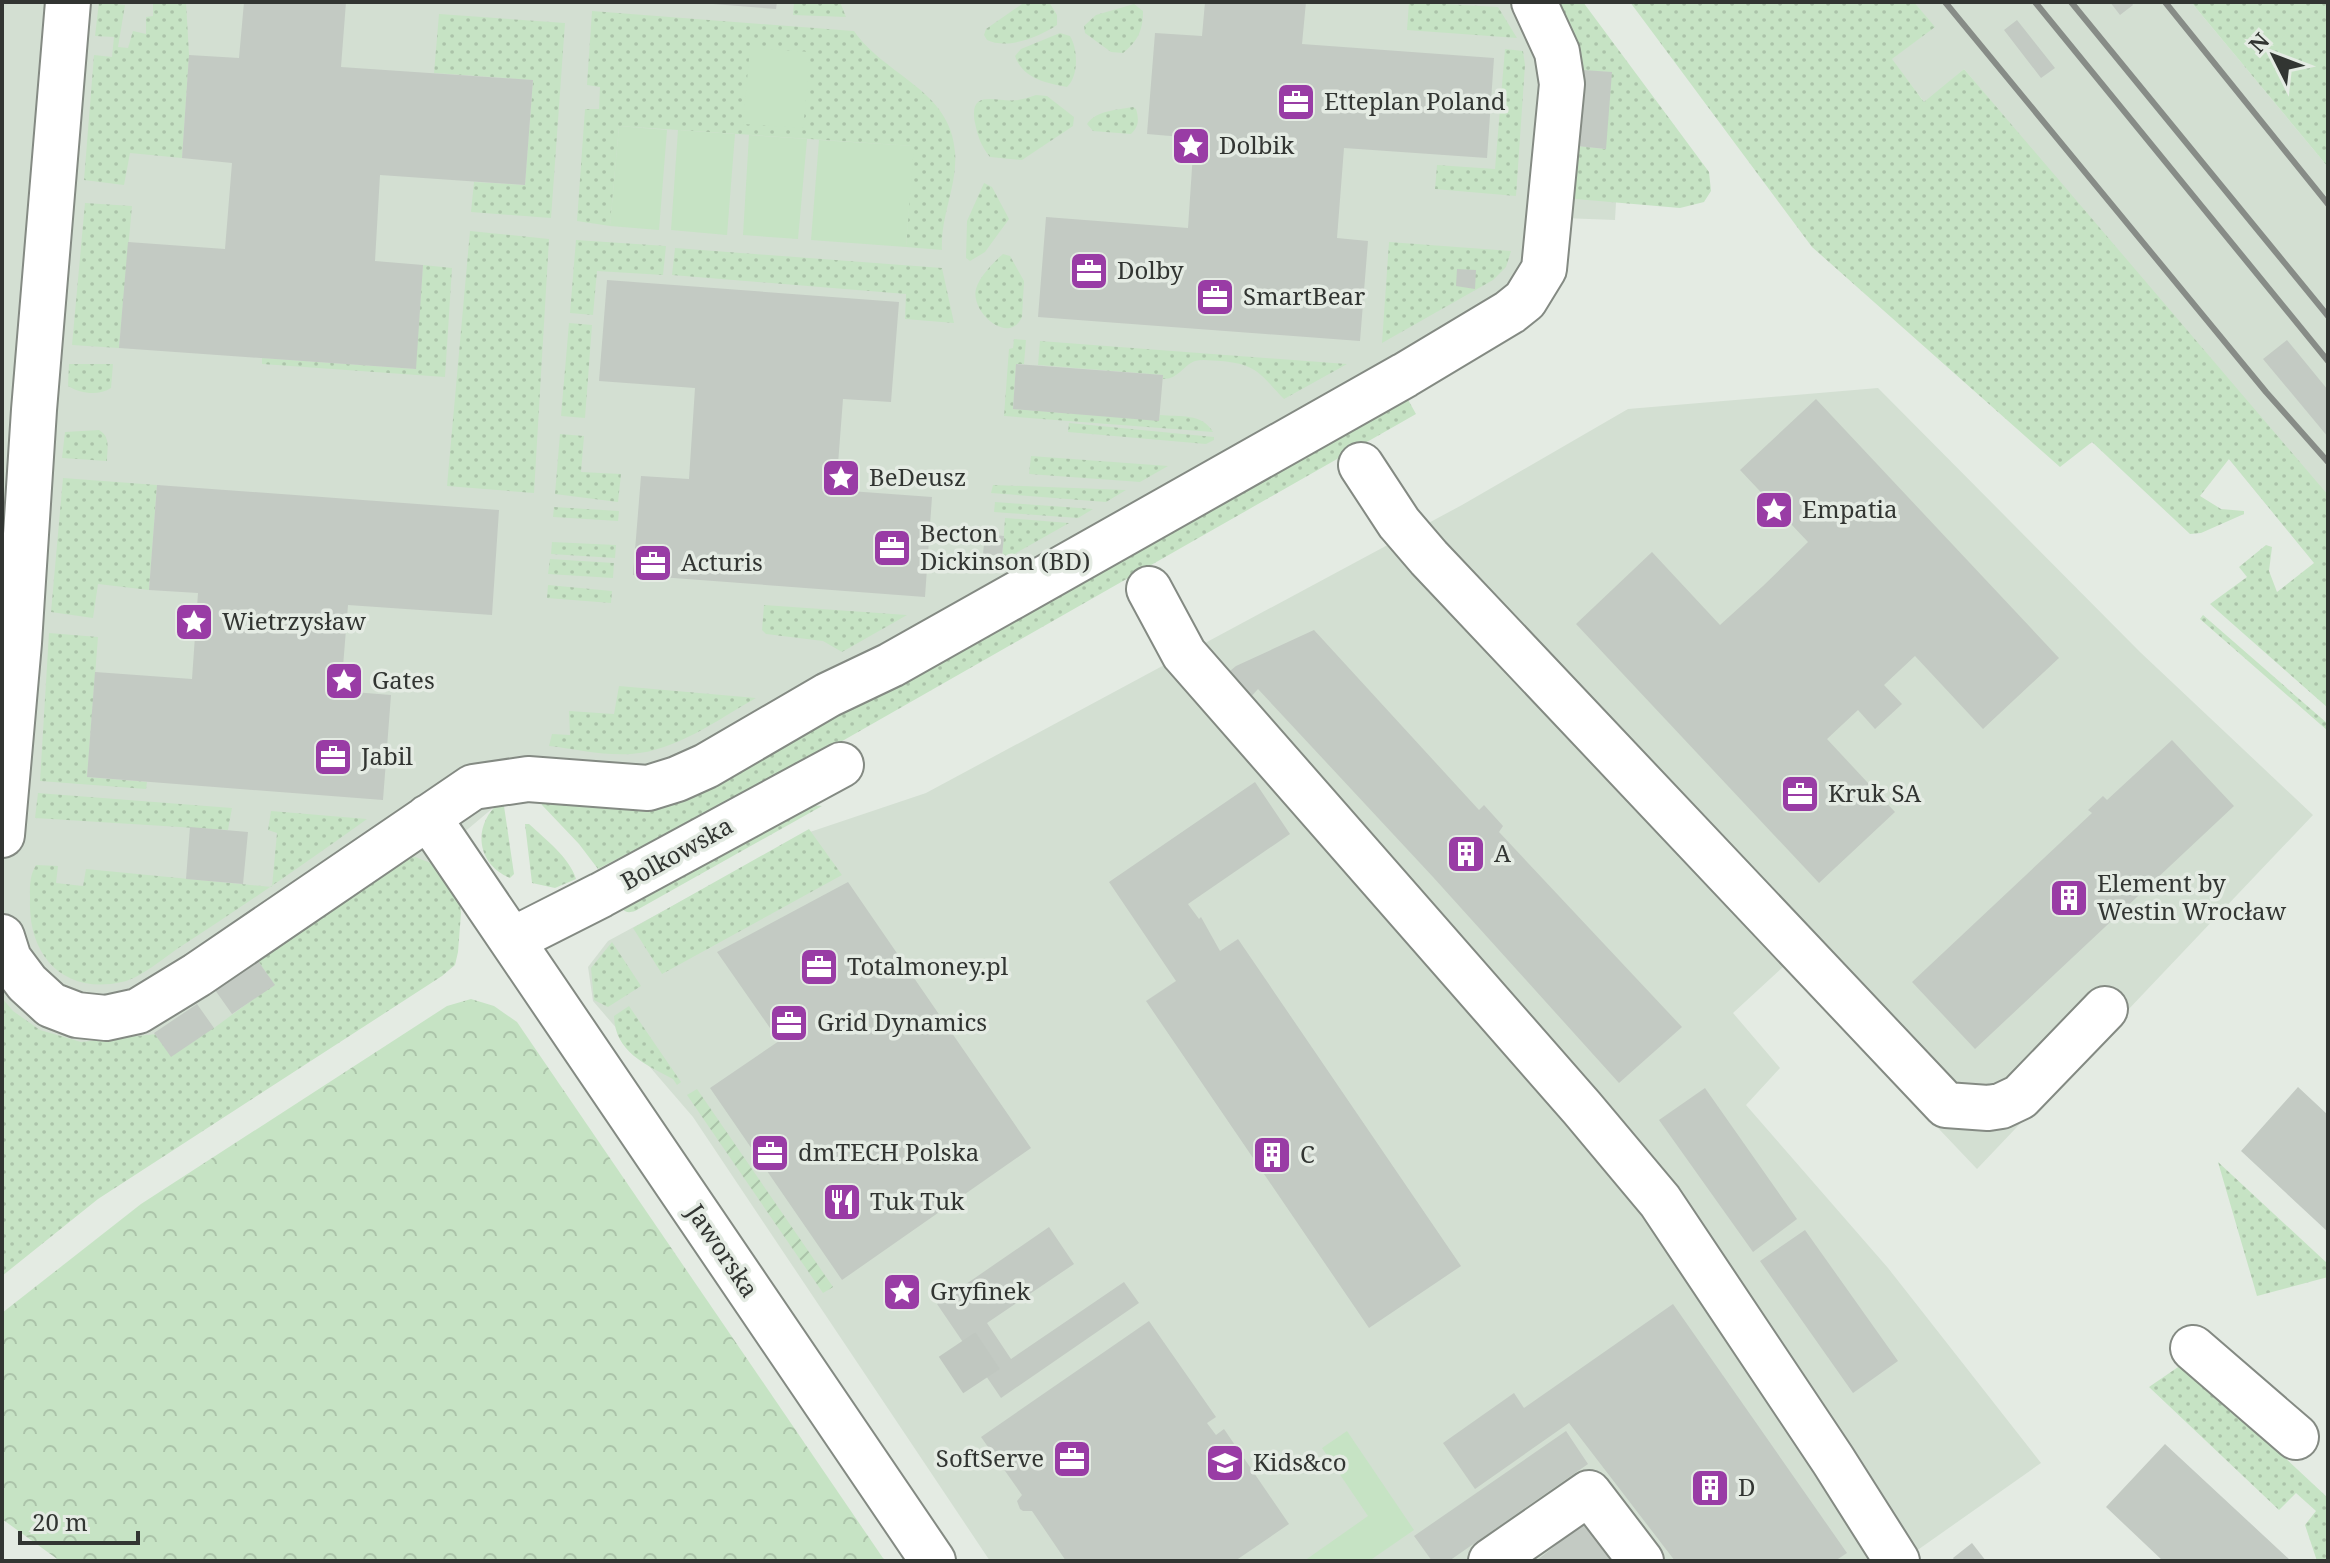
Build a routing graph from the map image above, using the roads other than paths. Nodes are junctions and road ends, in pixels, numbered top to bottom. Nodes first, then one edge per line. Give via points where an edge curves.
1 (68, 2) edge
2 (1534, 2) edge
3 (1361, 465) dead end
4 (1149, 589) dead end
5 (841, 765) dead end
6 (428, 817) junction
7 (2, 835) edge
8 (2, 937) edge
9 (512, 940) junction
10 (2105, 1009) dead end
11 (2193, 1348) dead end
12 (2296, 1437) dead end
13 (933, 1561) edge
14 (1491, 1561) edge
15 (1641, 1561) edge
16 (1897, 1561) edge

1 - 7 street
2 - 6 street via 1557,52 1562,84 1544,269 1525,300 1510,312 706,766 648,788 509,780 473,787
3 - 10 street via 1429,558 1946,1105 1988,1108 2020,1097
4 - 16 street via 1184,654 1660,1201
5 - 9 street, Bolkowska
6 - 8 street via 138,1011 106,1018 51,1005 9,959
6 - 9 street, Jaworska
9 - 13 street, Jaworska
11 - 12 street
14 - 15 street via 1589,1493

